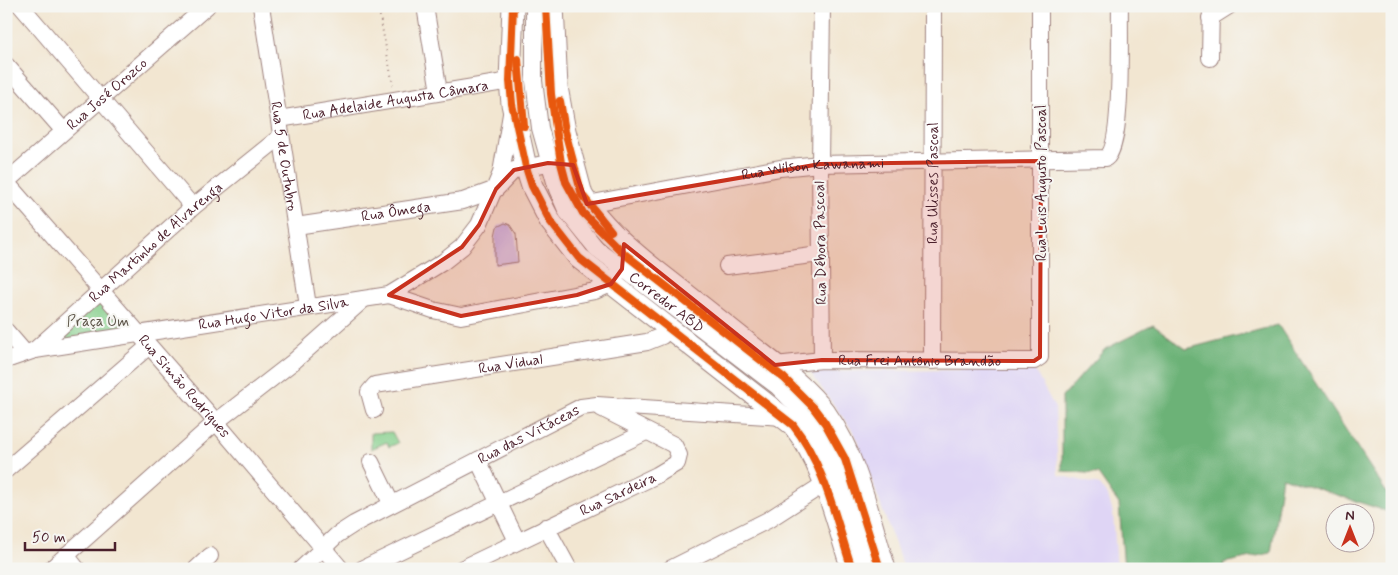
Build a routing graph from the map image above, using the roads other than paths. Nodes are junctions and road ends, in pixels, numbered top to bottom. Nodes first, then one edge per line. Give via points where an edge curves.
1 (20, 6) edge
2 (207, 6) edge
3 (261, 6) edge
4 (426, 6) edge
5 (513, 6) edge
6 (534, 6) edge
7 (553, 6) edge
8 (822, 6) edge
9 (933, 6) edge
10 (1040, 6) edge
11 (1120, 6) edge
12 (1229, 6) edge
13 (1210, 12) edge
14 (1210, 58) dead end
15 (6, 65) edge
16 (510, 82) junction
17 (439, 92) junction
18 (100, 98) junction
19 (512, 104) junction
20 (279, 119) junction
21 (63, 130) junction
22 (280, 137) junction
23 (1041, 161) junction
24 (933, 162) junction
25 (548, 163) junction
26 (820, 164) junction
27 (573, 165) junction
28 (526, 167) junction
29 (6, 182) edge
30 (496, 189) junction
31 (587, 204) junction
32 (192, 207) junction
33 (296, 226) junction
34 (620, 241) junction
35 (820, 254) junction
36 (727, 266) dead end
37 (616, 276) junction
38 (102, 291) junction
39 (389, 295) junction
40 (364, 300) junction
41 (308, 306) junction
42 (670, 327) junction
43 (6, 331) edge
44 (144, 340) junction
45 (30, 352) junction
46 (1037, 359) joint
47 (6, 360) edge
48 (822, 360) junction
49 (932, 361) junction
50 (801, 362) junction
51 (775, 365) junction
52 (797, 384) junction
53 (597, 405) junction
54 (374, 410) dead end
55 (787, 418) junction
56 (216, 422) junction
57 (646, 432) junction
58 (478, 460) junction
59 (370, 462) dead end
60 (6, 470) edge
61 (824, 484) junction
62 (498, 502) junction
63 (391, 504) junction
64 (546, 527) junction
65 (517, 541) junction
66 (324, 547) junction
67 (66, 555) junction
68 (210, 556) dead end
69 (51, 569) edge
70 (77, 569) edge
71 (196, 569) edge
72 (301, 569) edge
73 (341, 569) edge
74 (362, 569) edge
75 (461, 569) edge
76 (569, 569) edge
77 (670, 569) edge
78 (852, 569) edge
79 (870, 569) edge
80 (885, 569) edge

1 - 18 street
2 - 18 street, Rua José Orozco
3 - 20 street, Rua 5 de Outubro
4 - 17 street
5 - 16 main road
6 - 25 street, Corredor ABD via 534,81
7 - 27 main road via 558,87
8 - 26 street, Rua Débora Pascoal
9 - 24 street, Rua Ulisses Pascoal
10 - 23 street, Rua Luis Augusto Pascoal
11 - 23 street, Rua Wilson Kawanami via 1119,108 1113,150 1101,159
12 - 13 street
13 - 14 street
15 - 21 street
16 - 17 street, Rua Adelaide Augusta Câmara
16 - 19 main road
17 - 20 street, Rua Adelaide Augusta Câmara
18 - 21 street, Rua José Orozco
18 - 32 street
19 - 28 main road
19 - 30 street, Rua Hugo Vitor da Silva
20 - 22 street, Rua 5 de Outubro
21 - 29 street, Rua José Orozco
22 - 32 street, Rua Martinho de Alvarenga
22 - 33 street, Rua 5 de Outubro
23 - 24 street, Rua Wilson Kawanami
23 - 46 street, Rua Luis Augusto Pascoal via 1041,352
24 - 26 street, Rua Wilson Kawanami
24 - 49 street, Rua Ulisses Pascoal
25 - 27 street, Rua Hugo Vitor da Silva
25 - 28 street, Rua Hugo Vitor da Silva
25 - 37 street, Corredor ABD via 567,212
26 - 31 street, Rua Wilson Kawanami via 780,168
26 - 35 street, Rua Débora Pascoal
27 - 31 main road
28 - 30 street, Rua Hugo Vitor da Silva via 510,172
28 - 37 main road via 550,221 579,258
29 - 38 street, Rua Simão Rodrigues
30 - 33 street, Rua Ômega via 462,201
30 - 39 street, Rua Hugo Vitor da Silva via 479,224 462,247
31 - 34 main road
32 - 38 street, Rua Martinho de Alvarenga
33 - 41 street, Rua 5 de Outubro
34 - 37 street via 623,256
34 - 51 main road
35 - 36 street
35 - 48 street, Rua Débora Pascoal
37 - 39 street via 595,291 577,296 461,316
37 - 42 main road
37 - 79 street, Corredor ABD via 778,387 807,416 833,460
38 - 44 street, Rua Simão Rodrigues
38 - 45 street, Rua Martinho de Alvarenga
39 - 40 street, Rua Hugo Vitor da Silva
40 - 41 street, Rua Hugo Vitor da Silva
40 - 56 street via 293,362
41 - 44 street, Rua Hugo Vitor da Silva
42 - 54 street, Rua Vidual via 662,336 647,342 376,385 369,392
42 - 55 main road
43 - 45 street
44 - 45 street, Rua Hugo Vitor da Silva
44 - 56 street, Rua Simão Rodrigues
44 - 60 street
45 - 47 street, Rua Hugo Vitor da Silva
46 - 49 street, Rua Frei Antônio Brandão
48 - 49 street, Rua Frei Antônio Brandão
48 - 50 street, Rua Frei Antônio Brandão
50 - 51 street, Rua Frei Antônio Brandão
50 - 52 street
51 - 52 main road
52 - 80 main road via 825,413 841,439
53 - 55 street, Rua das Vitáceas
53 - 57 street, Rua Sardeira
53 - 58 street, Rua das Vitáceas via 581,407
55 - 61 main road via 810,449
56 - 66 street, Rua Simão Rodrigues
56 - 67 street
57 - 62 street
57 - 64 street, Rua Sardeira via 677,448 677,463
58 - 62 street
58 - 63 street, Rua das Vitáceas
59 - 63 street
61 - 77 street via 768,520
61 - 78 main road
62 - 65 street
62 - 74 street
63 - 66 street, Rua das Vitáceas via 337,535
64 - 65 street, Rua Sardeira
64 - 76 street
65 - 75 street, Rua Sardeira
66 - 72 street, Rua das Vitáceas
66 - 73 street, Rua Simão Rodrigues
67 - 69 street
67 - 70 street
68 - 71 street

